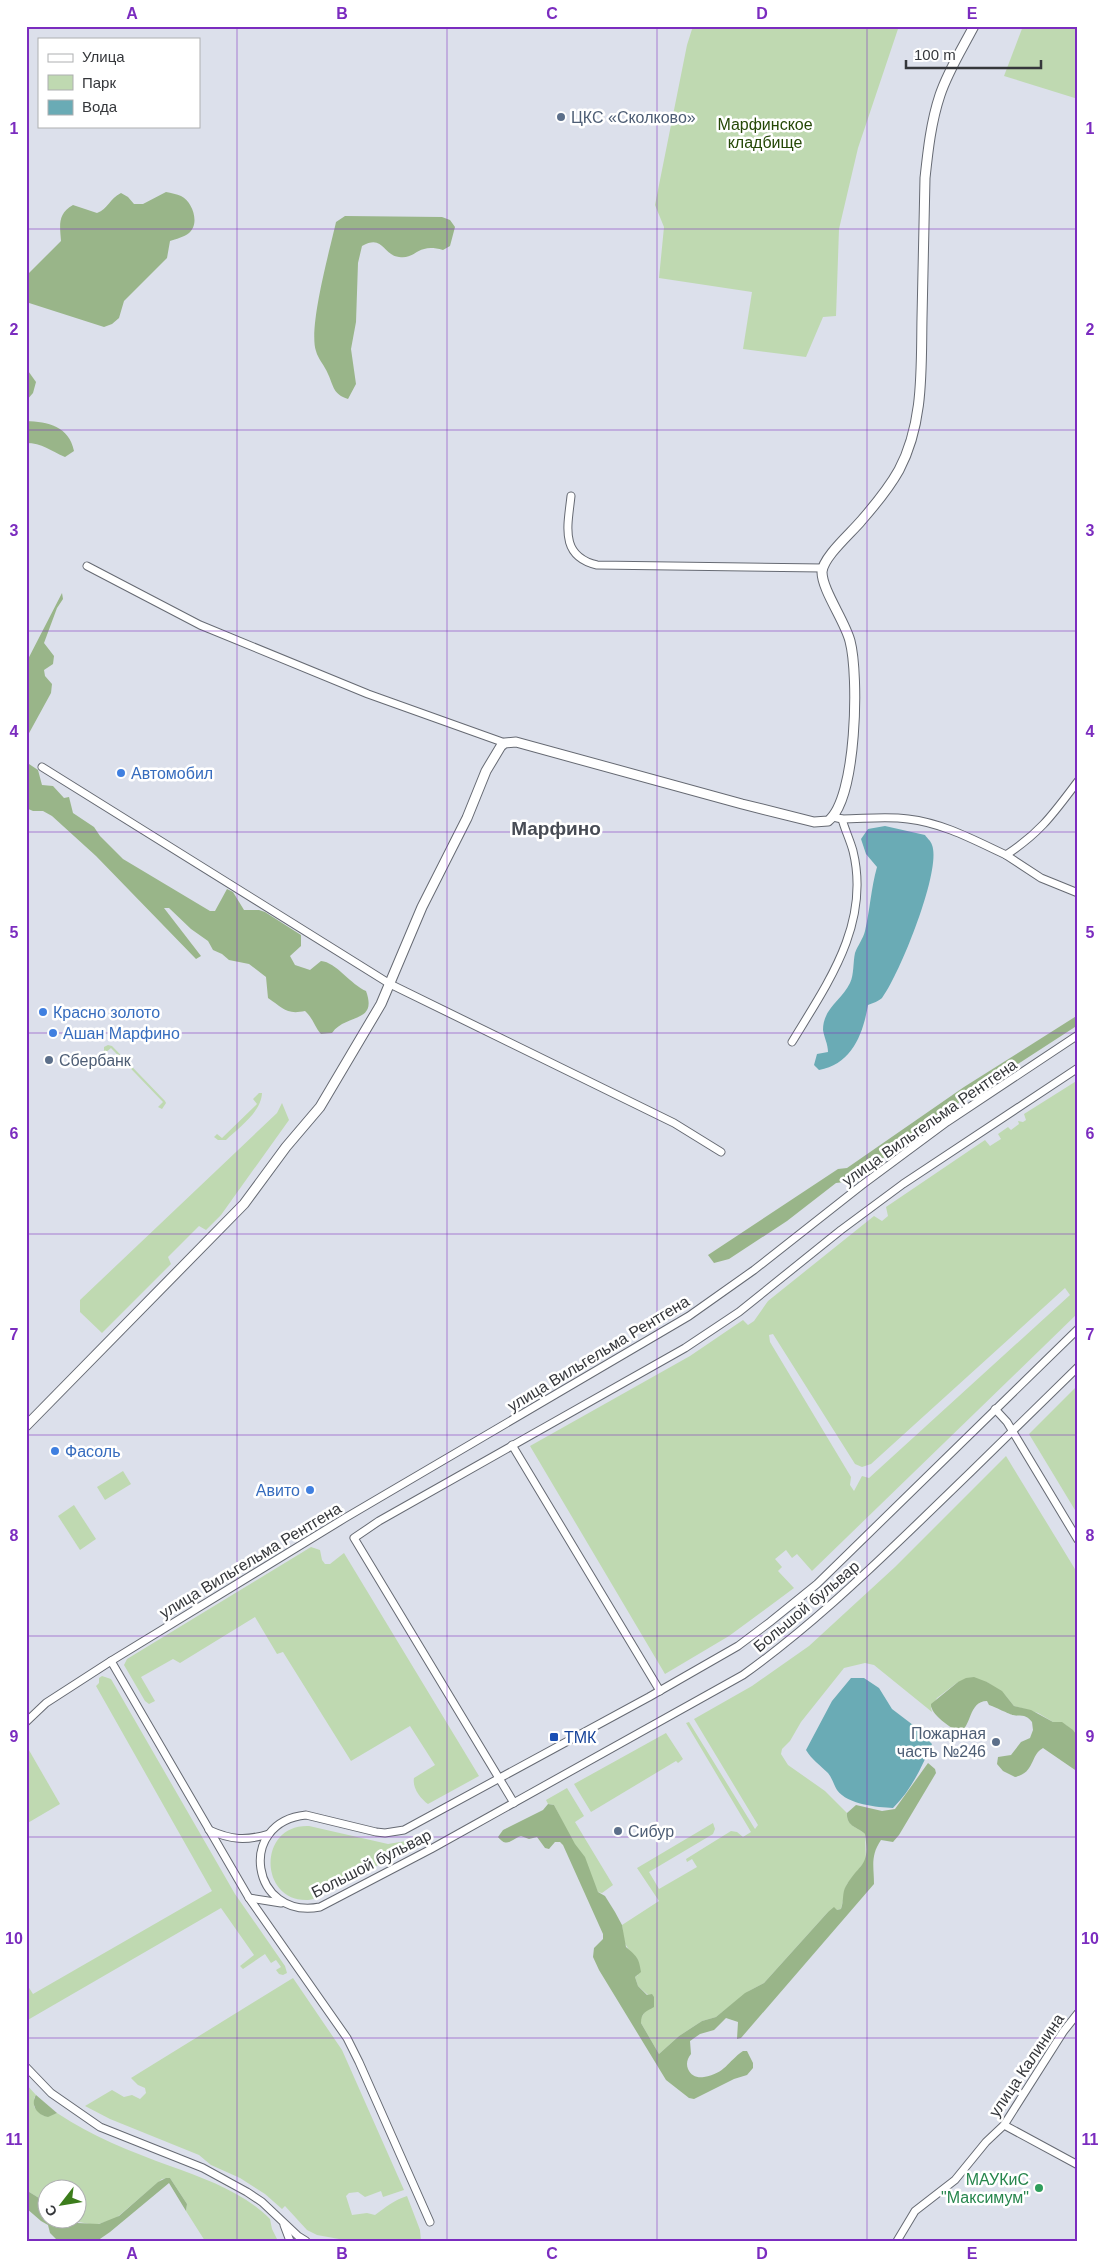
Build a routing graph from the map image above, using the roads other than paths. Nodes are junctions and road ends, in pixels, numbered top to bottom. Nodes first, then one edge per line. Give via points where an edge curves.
1 (974, 26) edge
2 (571, 496) dead end
3 (87, 566) dead end
4 (823, 568) junction
5 (505, 743) junction
6 (42, 767) dead end
7 (1078, 781) edge
8 (837, 818) junction
9 (1006, 855) junction
10 (1078, 893) edge
11 (390, 984) junction
12 (1078, 1035) edge
13 (792, 1042) dead end
14 (1078, 1068) edge
15 (721, 1152) dead end
16 (1078, 1329) edge
17 (1078, 1367) edge
18 (995, 1410) junction
19 (26, 1426) edge
20 (1013, 1432) junction
21 (512, 1445) junction
22 (1078, 1540) edge
23 (111, 1662) junction
24 (660, 1691) junction
25 (26, 1722) edge
26 (500, 1779) junction
27 (514, 1803) junction
28 (209, 1830) junction
29 (269, 1834) junction
30 (250, 1898) junction
31 (287, 1904) junction
32 (1078, 2014) edge
33 (26, 2067) edge
34 (1004, 2125) junction
35 (1078, 2165) edge
36 (282, 2220) junction
37 (430, 2222) dead end
38 (290, 2241) edge
39 (306, 2241) edge
40 (897, 2241) edge

1 - 4 street via 940,94 928,147 921,377 914,430 907,452 890,484 830,555
2 - 4 street via 569,544 575,553 597,565
3 - 5 street via 200,625 368,694
4 - 8 street via 824,580 847,628 853,658 852,748
5 - 8 street via 516,742 798,818 823,822
5 - 11 street via 486,771
6 - 11 street
7 - 9 street via 1047,822
8 - 9 street via 906,819 933,824 968,836
8 - 13 street via 853,852 857,883 855,916 830,980
9 - 10 street via 1041,878
11 - 15 street via 674,1123
11 - 19 street via 320,1107 244,1204
12 - 23 street, улица Вильгельма Рентгена via 947,1122 698,1310 345,1518
14 - 21 street via 995,1120 884,1197 730,1318 685,1348
16 - 18 street, Большой бульвар
17 - 20 street, Большой бульвар
18 - 20 street
18 - 24 street, Большой бульвар via 791,1606 738,1646
20 - 22 street
20 - 27 street, Большой бульвар via 825,1612 787,1644 735,1680
21 - 24 street
21 - 26 street via 379,1520 354,1538
23 - 25 street, улица Вильгельма Рентгена via 46,1703
23 - 28 street
24 - 26 street, Большой бульвар
26 - 27 street
26 - 29 street, Большой бульвар via 404,1830 376,1832 306,1815 282,1822
27 - 31 street, Большой бульвар via 320,1907 305,1909
28 - 29 street via 242,1840
28 - 30 street
29 - 31 street via 260,1853 261,1872 273,1895
30 - 31 street, Большой бульвар
30 - 37 street via 347,2038
32 - 34 street, улица Калинина
33 - 36 street via 51,2093 100,2128 202,2168 262,2202
34 - 35 street
34 - 40 street, улица Калинина via 955,2180 921,2205
36 - 38 street
36 - 39 street

